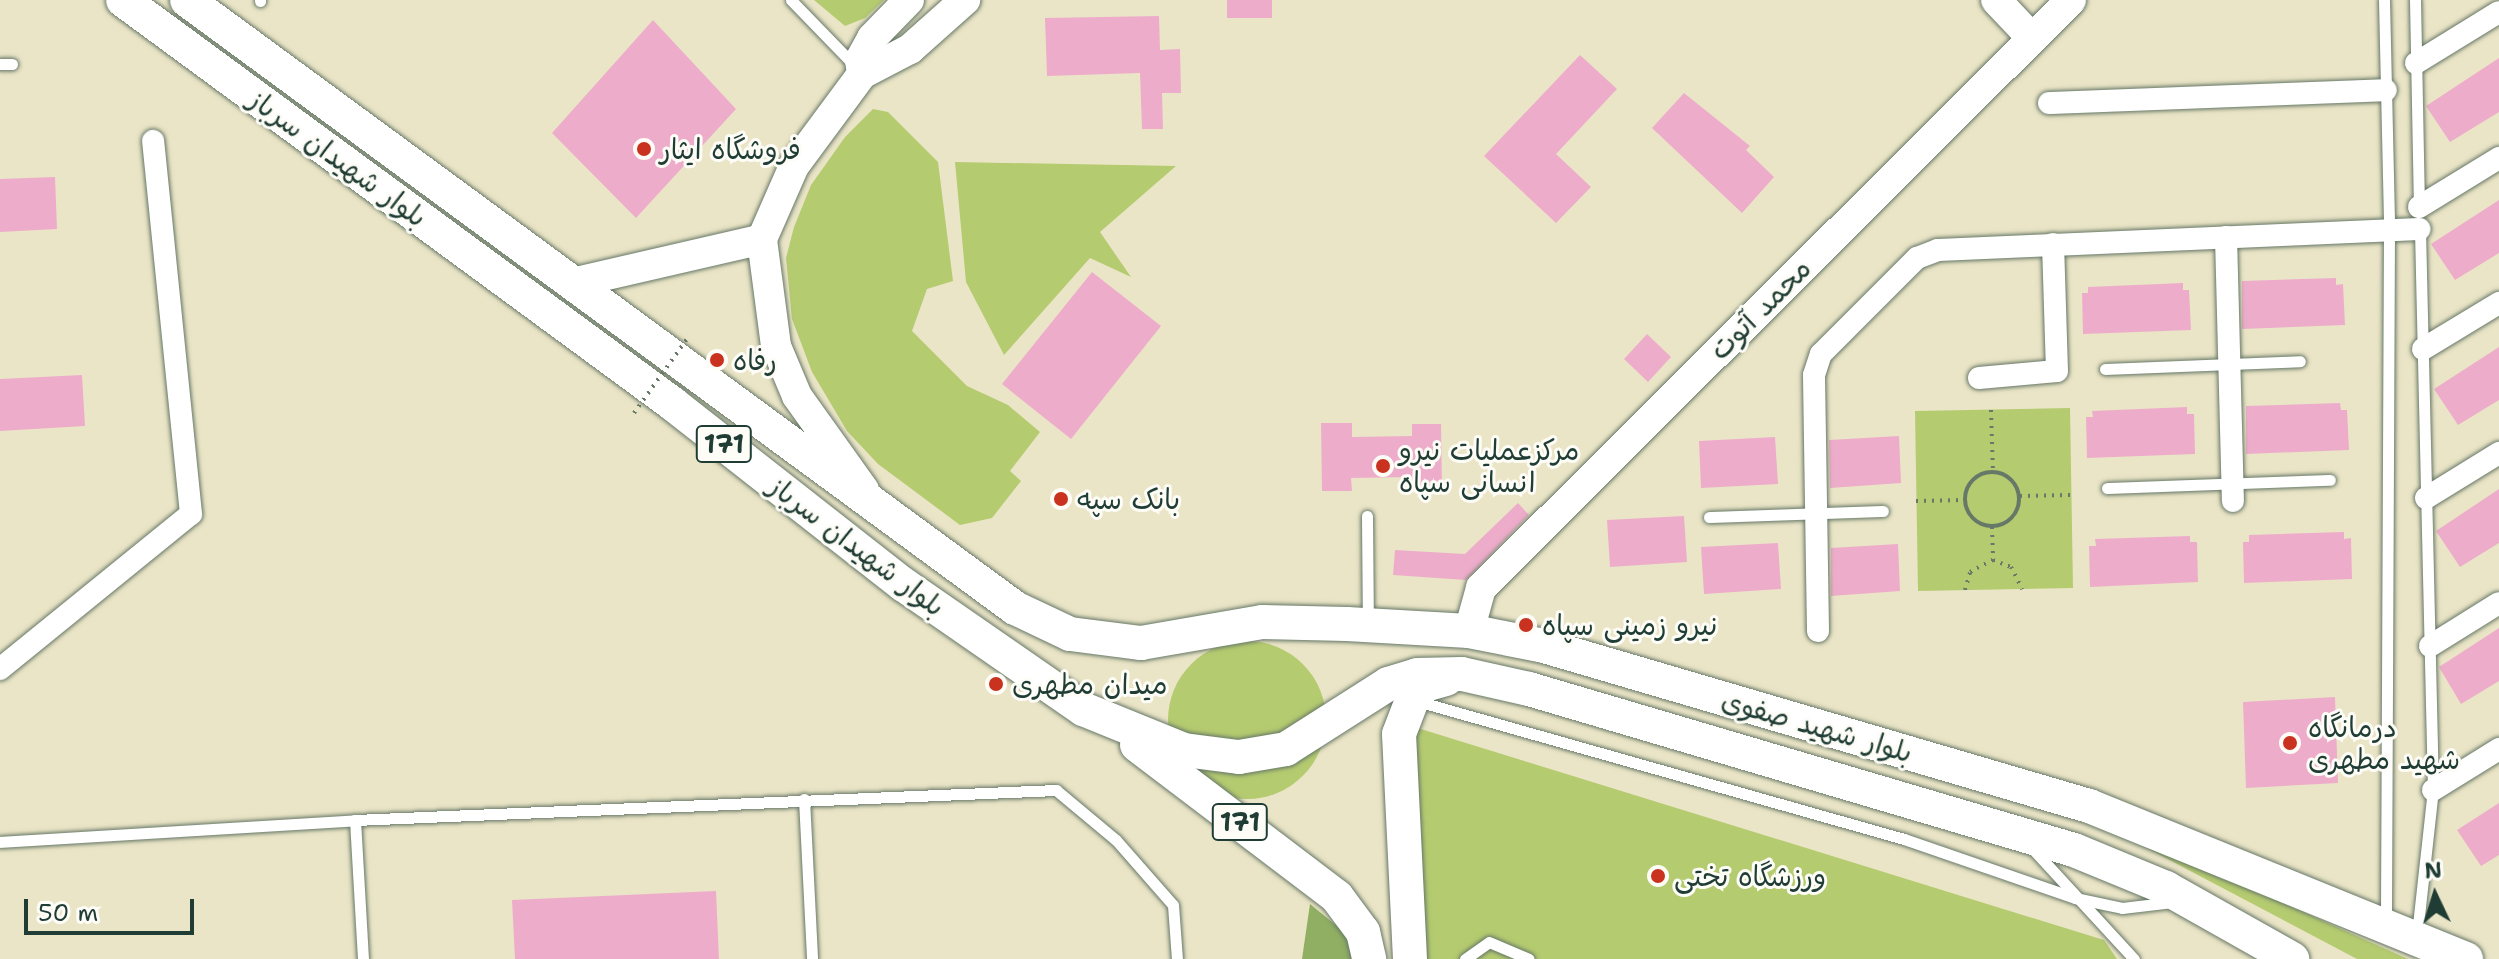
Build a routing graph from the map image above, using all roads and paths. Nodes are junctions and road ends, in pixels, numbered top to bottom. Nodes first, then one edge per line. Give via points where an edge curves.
1 (123, 0) edge
2 (187, 0) edge
3 (791, 0) edge
4 (909, 0) edge
5 (965, 0) edge
6 (1996, 0) edge
7 (2071, 0) edge
8 (2384, 0) edge
9 (2415, 0) edge
10 (2499, 12) edge
11 (2031, 37) junction
12 (2416, 63) junction
13 (862, 74) junction
14 (2386, 90) junction
15 (2049, 103) dead end
16 (153, 141) dead end
17 (2499, 158) edge
18 (2420, 218) junction
19 (2389, 229) junction
20 (2226, 237) junction
21 (762, 239) junction
22 (2053, 244) junction
23 (572, 283) junction
24 (2499, 303) edge
25 (687, 339) dead end
26 (2423, 349) junction
27 (2300, 361) dead end
28 (2229, 364) junction
29 (2105, 369) dead end
30 (1979, 378) dead end
31 (1991, 410) dead end
32 (634, 413) dead end
33 (2499, 453) edge
34 (1993, 472) junction
35 (2330, 480) dead end
36 (2107, 488) dead end
37 (2233, 492) junction
38 (2071, 495) dead end
39 (2020, 496) junction
40 (2426, 498) junction
41 (1965, 500) junction
42 (1916, 501) dead end
43 (877, 507) junction
44 (1883, 511) dead end
45 (1816, 514) junction
46 (1367, 516) dead end
47 (1709, 517) dead end
48 (1992, 526) junction
49 (1993, 560) junction
50 (2022, 589) dead end
51 (1965, 590) dead end
52 (2499, 603) edge
53 (1368, 626) junction
54 (1469, 631) junction
55 (1818, 631) dead end
56 (1141, 643) joint
57 (2430, 646) junction
58 (0, 669) edge
59 (1462, 674) junction
60 (1412, 700) junction
61 (1362, 705) joint
62 (1083, 709) junction
63 (2499, 749) edge
64 (2433, 790) junction
65 (804, 799) junction
66 (355, 820) junction
67 (2021, 834) junction
68 (0, 842) edge
69 (2075, 898) junction
70 (2188, 900) junction
71 (2433, 947) edge
72 (363, 959) edge
73 (812, 959) edge
74 (1177, 959) edge
75 (1369, 959) edge
76 (1410, 959) edge
77 (1465, 959) edge
78 (1529, 959) edge
79 (2134, 959) edge
80 (2292, 959) edge

1 - 62 main road, بلوار شهیدان سرباز / 171 via 673,404 904,585
2 - 23 main road, بلوار شهیدان سرباز / 171
3 - 13 lane
4 - 13 street via 872,38 860,60
5 - 13 street via 910,49
6 - 11 street
7 - 11 street, محمد آتوت
8 - 14 lane
9 - 12 lane
10 - 12 street
11 - 54 street, محمد آتوت via 1481,588
12 - 18 lane
13 - 21 street via 794,166
14 - 15 street
14 - 19 lane
16 - 58 street via 191,514
17 - 18 street
18 - 19 street
18 - 26 lane
19 - 20 street
19 - 71 lane
20 - 22 street
20 - 28 street
21 - 23 street
21 - 43 street via 776,346 797,396
22 - 30 street via 2057,371
22 - 45 street via 1938,250 1917,258 1821,354 1814,375
23 - 43 main road, بلوار شهیدان سرباز / 171
24 - 26 street
25 - 32 path, bridge
26 - 40 lane
27 - 28 lane
28 - 29 lane
28 - 37 street
31 - 34 path
33 - 40 street
34 - 39 path via 2010,478
34 - 41 path via 1976,477
35 - 37 lane
36 - 37 lane
38 - 39 path
39 - 48 path via 2011,519
40 - 57 lane
41 - 42 path
41 - 48 path via 1971,516
43 - 56 main road, بلوار شهیدان سرباز / 171 via 1015,608 1070,634
44 - 45 lane
45 - 47 lane
45 - 55 street
46 - 53 lane
48 - 49 path
49 - 50 path via 2011,567
49 - 51 path via 1970,572
52 - 57 street
53 - 54 main road, بلوار شهید صفوی
53 - 56 main road, بلوار شهید صفوی via 1262,622
54 - 71 main road, بلوار شهید صفوی via 1544,646 2089,806
57 - 64 lane
59 - 60 main road via 1425,685
59 - 61 main road, بلوار شهید صفوی via 1417,675 1388,684
59 - 67 main road, بلوار شهید صفوی via 1529,689
60 - 69 lane via 1904,839
60 - 76 main road via 1399,734
61 - 62 main road, بلوار شهیدان سرباز / 171 via 1286,749 1239,757 1184,750
62 - 75 main road, 171 via 1337,897 1363,932
63 - 64 street
64 - 71 lane
65 - 66 lane
65 - 73 lane
65 - 74 lane via 1056,790 1116,840 1173,905
66 - 68 lane
66 - 72 lane
67 - 69 lane
67 - 70 main road, بلوار شهید صفوی via 2074,850
69 - 70 lane via 2122,908
69 - 79 lane via 2126,944
70 - 80 main road, بلوار شهید صفوی
77 - 78 lane via 1489,942

